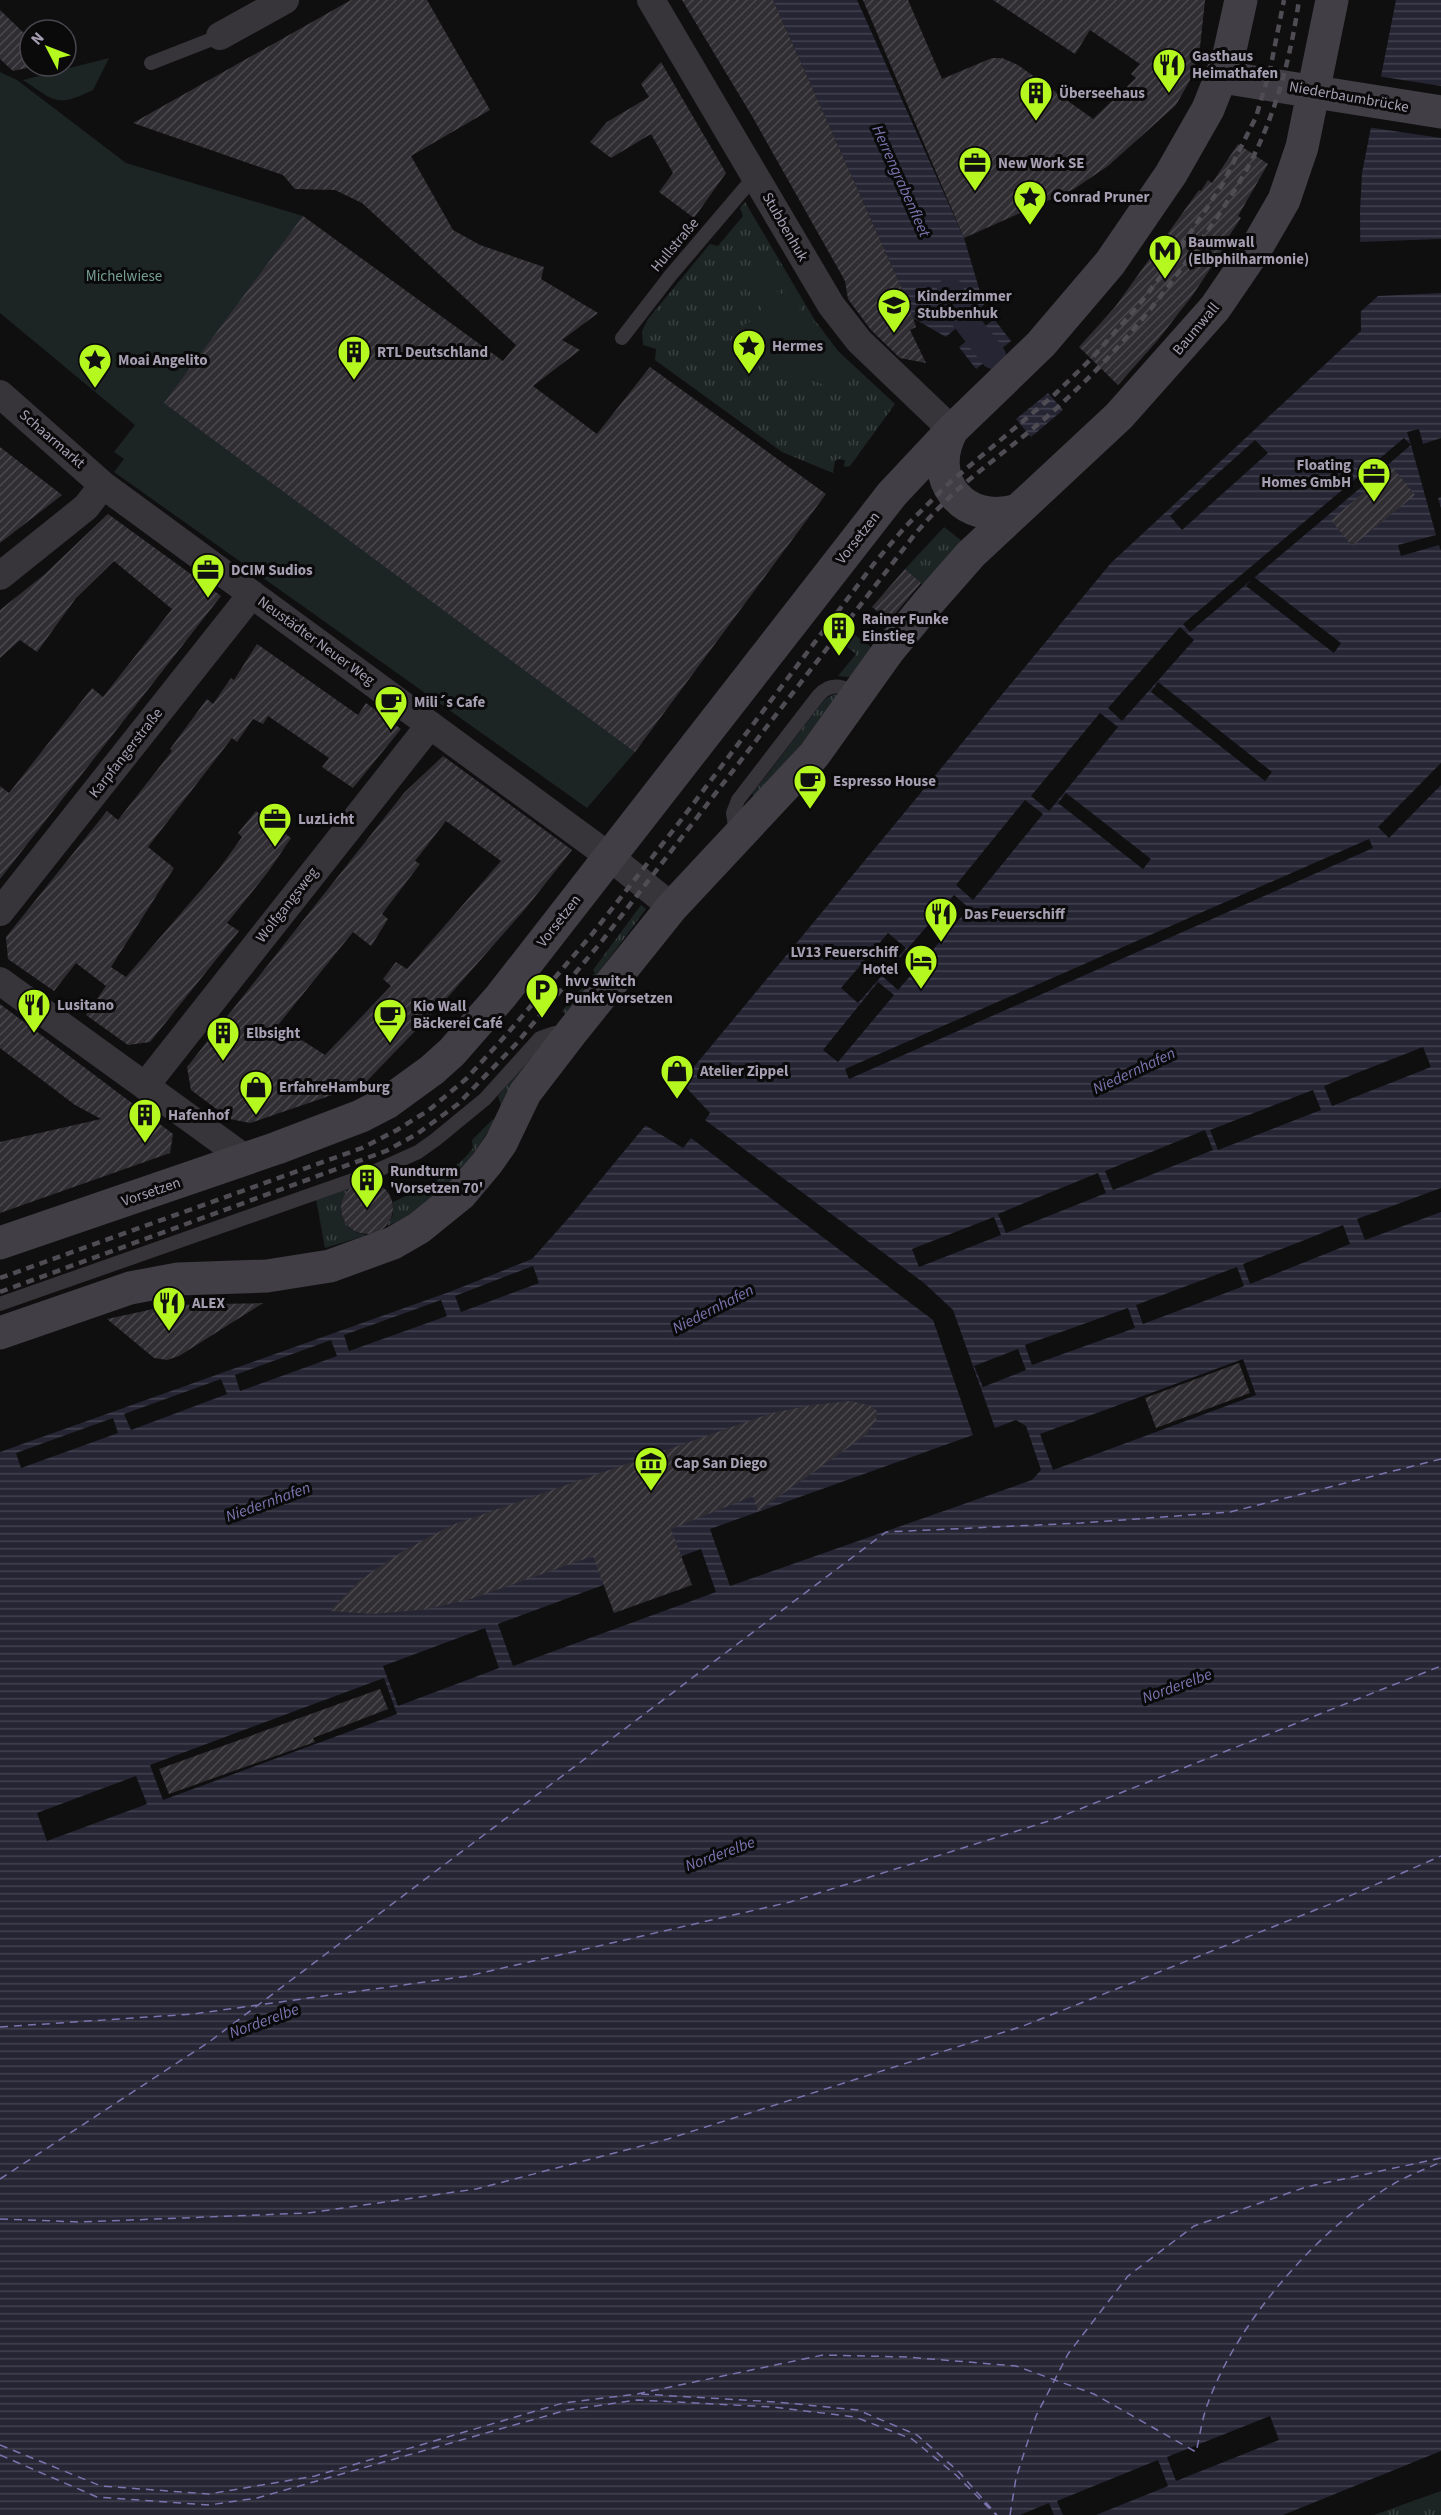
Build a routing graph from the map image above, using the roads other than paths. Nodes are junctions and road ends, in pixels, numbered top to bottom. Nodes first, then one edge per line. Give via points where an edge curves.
1 (285, 0) edge
2 (651, 0) edge
3 (1240, 0) edge
4 (1332, 0) edge
5 (220, 36) joint
6 (150, 63) dead end
7 (1222, 77) junction
8 (1315, 93) junction
9 (1441, 112) edge
10 (755, 176) junction
11 (622, 338) dead end
12 (0, 394) edge
13 (952, 430) junction
14 (104, 485) junction
15 (1018, 510) junction
16 (0, 576) edge
17 (252, 594) junction
18 (430, 725) junction
19 (610, 857) junction
20 (672, 907) junction
21 (0, 912) edge
22 (0, 981) edge
23 (571, 1033) junction
24 (145, 1086) junction
25 (246, 1159) junction
26 (0, 1243) edge
27 (0, 1304) edge
28 (0, 1333) edge

1 - 5 street
2 - 10 street, Stubbenhuk
3 - 7 main road
4 - 8 main road, Baumwall
5 - 6 lane
7 - 8 main road, Niederbaumbrücke
7 - 13 main road, Vorsetzen via 1190,143 1140,220 1078,302
8 - 9 main road, Niederbaumbrücke
8 - 15 main road, Baumwall via 1284,200 1215,308 1119,416
10 - 11 lane, Hullstraße
10 - 13 street, Stubbenhuk via 846,326
12 - 14 street, Schaarmarkt
13 - 15 main road via 942,463 954,495 981,512 1000,514
13 - 19 main road, Vorsetzen via 870,521
14 - 16 street via 86,507
14 - 17 street, Neustädter Neuer Weg
15 - 20 main road, Baumwall via 971,554 889,650 814,755
17 - 18 street, Neustädter Neuer Weg
17 - 21 street, Karpfangerstraße
18 - 19 street, Neustädter Neuer Weg
18 - 24 street, Wolfgangsweg
19 - 20 street, Neustädter Neuer Weg
19 - 25 main road, Vorsetzen via 501,996 432,1070 361,1116
20 - 23 main road
22 - 24 street
23 - 27 lane via 540,1038 485,1099 417,1152 367,1175
23 - 28 main road via 525,1093 487,1163 461,1194 419,1228 369,1253 313,1270 178,1279 130,1288
24 - 25 street
25 - 26 main road, Vorsetzen

